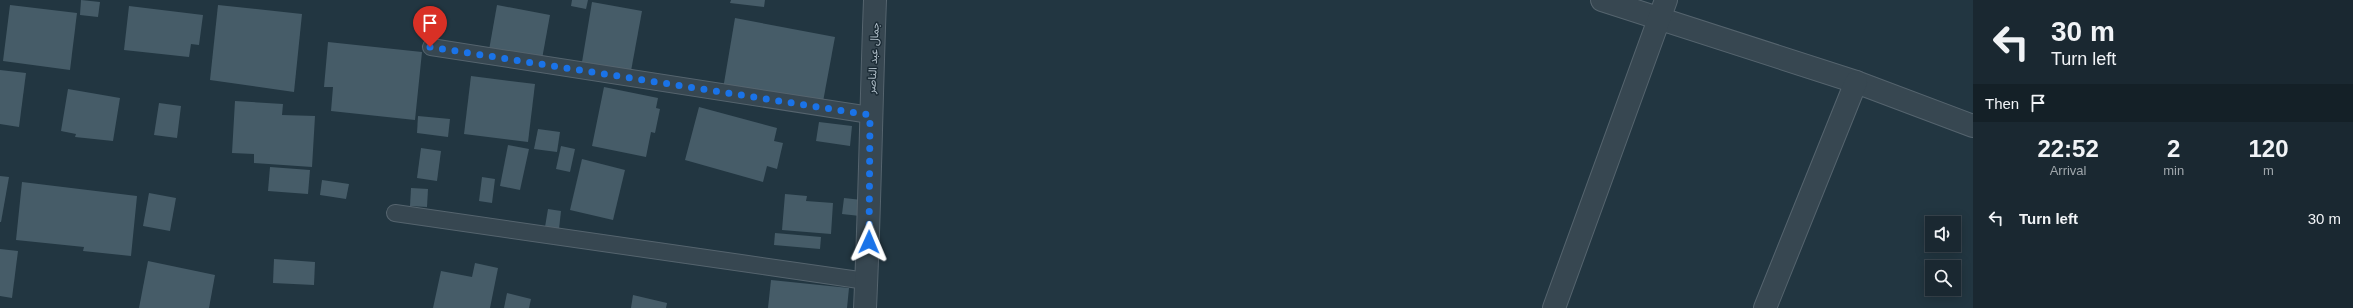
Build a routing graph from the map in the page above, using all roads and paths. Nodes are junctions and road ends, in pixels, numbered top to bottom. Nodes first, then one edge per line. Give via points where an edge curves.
1 (875, 0) edge
2 (1602, 0) edge
3 (1663, 9) edge
4 (430, 47) dead end
5 (1856, 82) junction
6 (870, 115) junction
7 (1973, 126) edge
8 (395, 213) dead end
9 (866, 281) junction
10 (865, 308) edge
11 (1554, 308) edge
12 (1765, 308) edge

1 - 6 street, جمال عبد الناصر
2 - 3 street
3 - 5 street
3 - 11 street
4 - 6 lane
5 - 7 street
5 - 12 street
6 - 9 street, جمال عبد الناصر via 869,258
8 - 9 lane
9 - 10 street, جمال عبد الناصر

